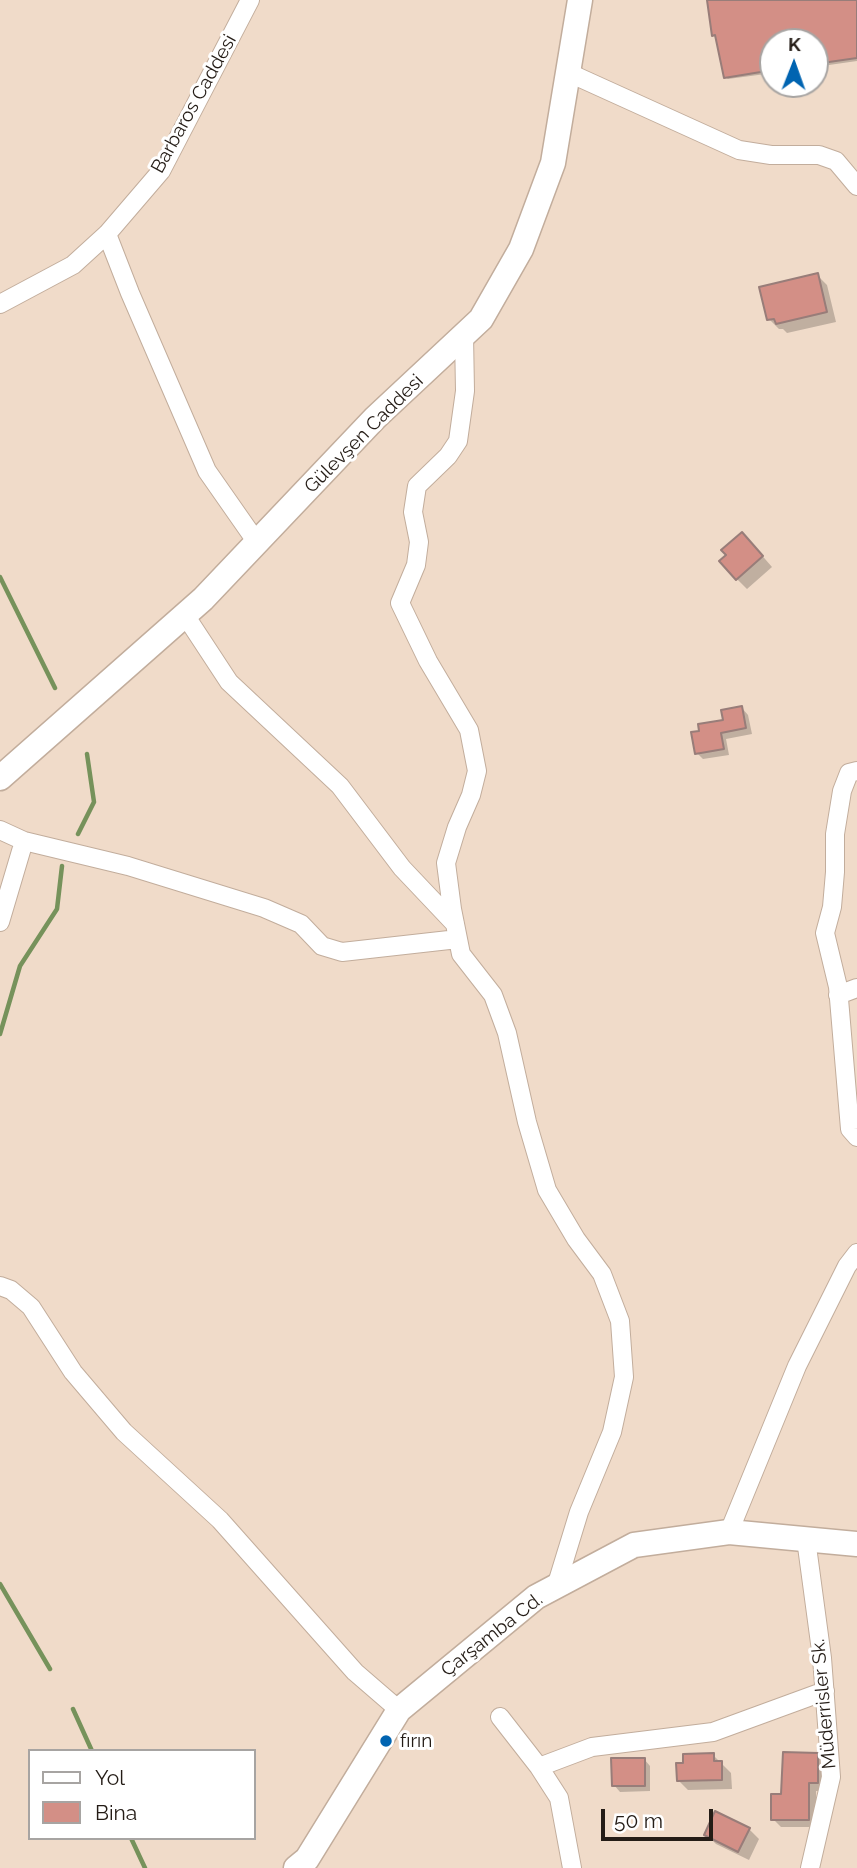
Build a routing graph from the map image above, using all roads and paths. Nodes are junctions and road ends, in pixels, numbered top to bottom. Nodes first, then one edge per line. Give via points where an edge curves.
1 (250, 0) edge
2 (580, 0) edge
3 (567, 72) junction
4 (857, 186) edge
5 (107, 234) junction
6 (0, 304) edge
7 (464, 335) junction
8 (258, 544) junction
9 (185, 615) junction
10 (857, 771) edge
11 (0, 778) edge
12 (0, 830) edge
13 (24, 841) junction
14 (0, 922) edge
15 (456, 931) junction
16 (857, 988) edge
17 (838, 995) junction
18 (857, 1137) edge
19 (857, 1252) edge
20 (0, 1286) edge
21 (729, 1532) junction
22 (806, 1539) junction
23 (857, 1544) edge
24 (556, 1587) junction
25 (825, 1691) junction
26 (399, 1710) junction
27 (500, 1717) dead end
28 (539, 1767) junction
29 (306, 1865) edge
30 (572, 1868) edge
31 (810, 1868) edge

1 - 5 street, Barbaros Caddesi via 161,171
2 - 3 street, Gülevşen Caddesi
3 - 4 street via 739,150 819,155 836,161
3 - 7 street, Gülevşen Caddesi via 553,163 521,249 481,319
5 - 6 street, Barbaros Caddesi via 73,265
5 - 8 street via 207,471
7 - 8 street, Gülevşen Caddesi via 375,418
7 - 15 street via 465,391 458,441 417,486 413,512 419,541 416,565 400,603 469,730 477,771 446,863
8 - 9 street, Gülevşen Caddesi
9 - 11 street, Gülevşen Caddesi
9 - 15 street via 229,682 340,786
10 - 17 street via 849,773 842,791 832,907 825,933
12 - 13 street
13 - 14 street
13 - 15 street via 128,866 264,908 301,923 322,946 342,952
15 - 24 street via 461,954 493,995 507,1032 547,1190 602,1274 620,1321 624,1377 612,1432 579,1512
16 - 17 street
17 - 18 street via 846,1100 850,1129
19 - 21 street via 797,1366
20 - 26 street via 31,1307 73,1372 124,1432 220,1520 355,1672
21 - 22 street, Çarşamba Cd.
21 - 24 street, Çarşamba Cd. via 634,1545
22 - 23 street, Çarşamba Cd.
22 - 25 street, Müderrisler Sk.
24 - 26 street, Çarşamba Cd. via 536,1597
25 - 28 street via 713,1732 592,1747
25 - 31 street, Müderrisler Sk. via 831,1777
26 - 29 street, Çarşamba Cd.
27 - 28 street
28 - 30 street via 559,1798

